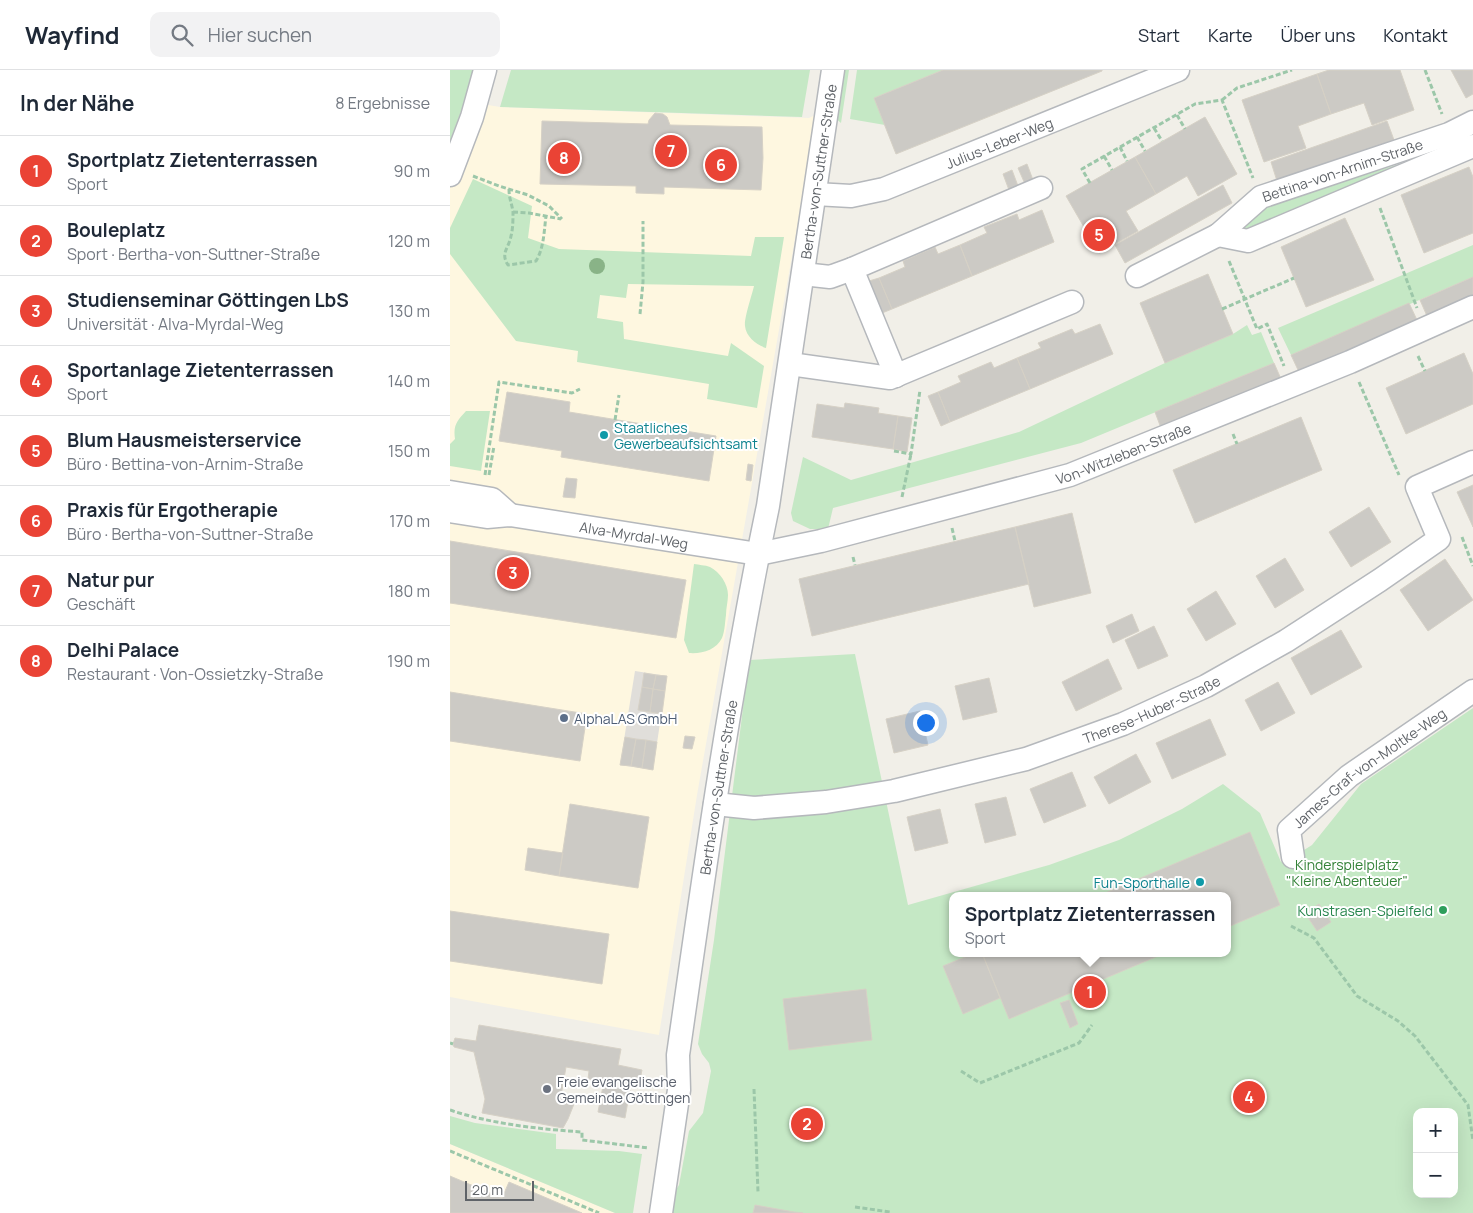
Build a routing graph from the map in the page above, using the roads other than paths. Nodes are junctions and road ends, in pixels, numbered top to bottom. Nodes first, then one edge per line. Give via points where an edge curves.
1 (485, 70) edge
2 (833, 70) edge
3 (1178, 70) edge
4 (1473, 122) edge
5 (1459, 145) edge
6 (450, 175) edge
7 (1041, 188) dead end
8 (815, 194) junction
9 (1218, 234) junction
10 (852, 269) junction
11 (803, 274) junction
12 (1137, 276) dead end
13 (1072, 302) dead end
14 (1473, 307) edge
15 (790, 364) junction
16 (903, 373) junction
17 (1473, 462) edge
18 (450, 492) edge
19 (450, 511) edge
20 (510, 515) junction
21 (758, 554) junction
22 (1473, 691) edge
23 (715, 804) junction
24 (1293, 857) dead end
25 (661, 1213) edge

1 - 6 street via 472,117
2 - 8 street, Bertha-von-Suttner-Straße
3 - 8 street, Julius-Leber-Weg via 884,189 851,196
4 - 5 street, Bettina-von-Arnim-Straße
5 - 9 street, Bettina-von-Arnim-Straße via 1261,197
5 - 9 street, Bettina-von-Arnim-Straße via 1373,188 1248,241
7 - 10 street, Bertha-von-Suttner-Straße
8 - 11 street, Bertha-von-Suttner-Straße
9 - 12 street, Bettina-von-Arnim-Straße
10 - 11 street, Bertha-von-Suttner-Straße via 830,277
10 - 16 street
11 - 15 street, Bertha-von-Suttner-Straße
13 - 16 street
14 - 21 street, Von-Witzleben-Straße via 1350,362 1070,476 821,541
15 - 16 street via 890,378
15 - 21 street, Bertha-von-Suttner-Straße
17 - 23 street, Therese-Huber-Straße via 1417,487 1439,539 1286,641 1206,686 1123,724 1026,759 894,791 826,802 754,808
18 - 20 street via 492,499
19 - 20 street, Alva-Myrdal-Weg via 487,517
20 - 21 street, Alva-Myrdal-Weg
21 - 23 street, Bertha-von-Suttner-Straße
22 - 24 street, James-Graf-von-Moltke-Weg via 1349,776 1289,830
23 - 25 street, Bertha-von-Suttner-Straße via 678,1055 679,1090

